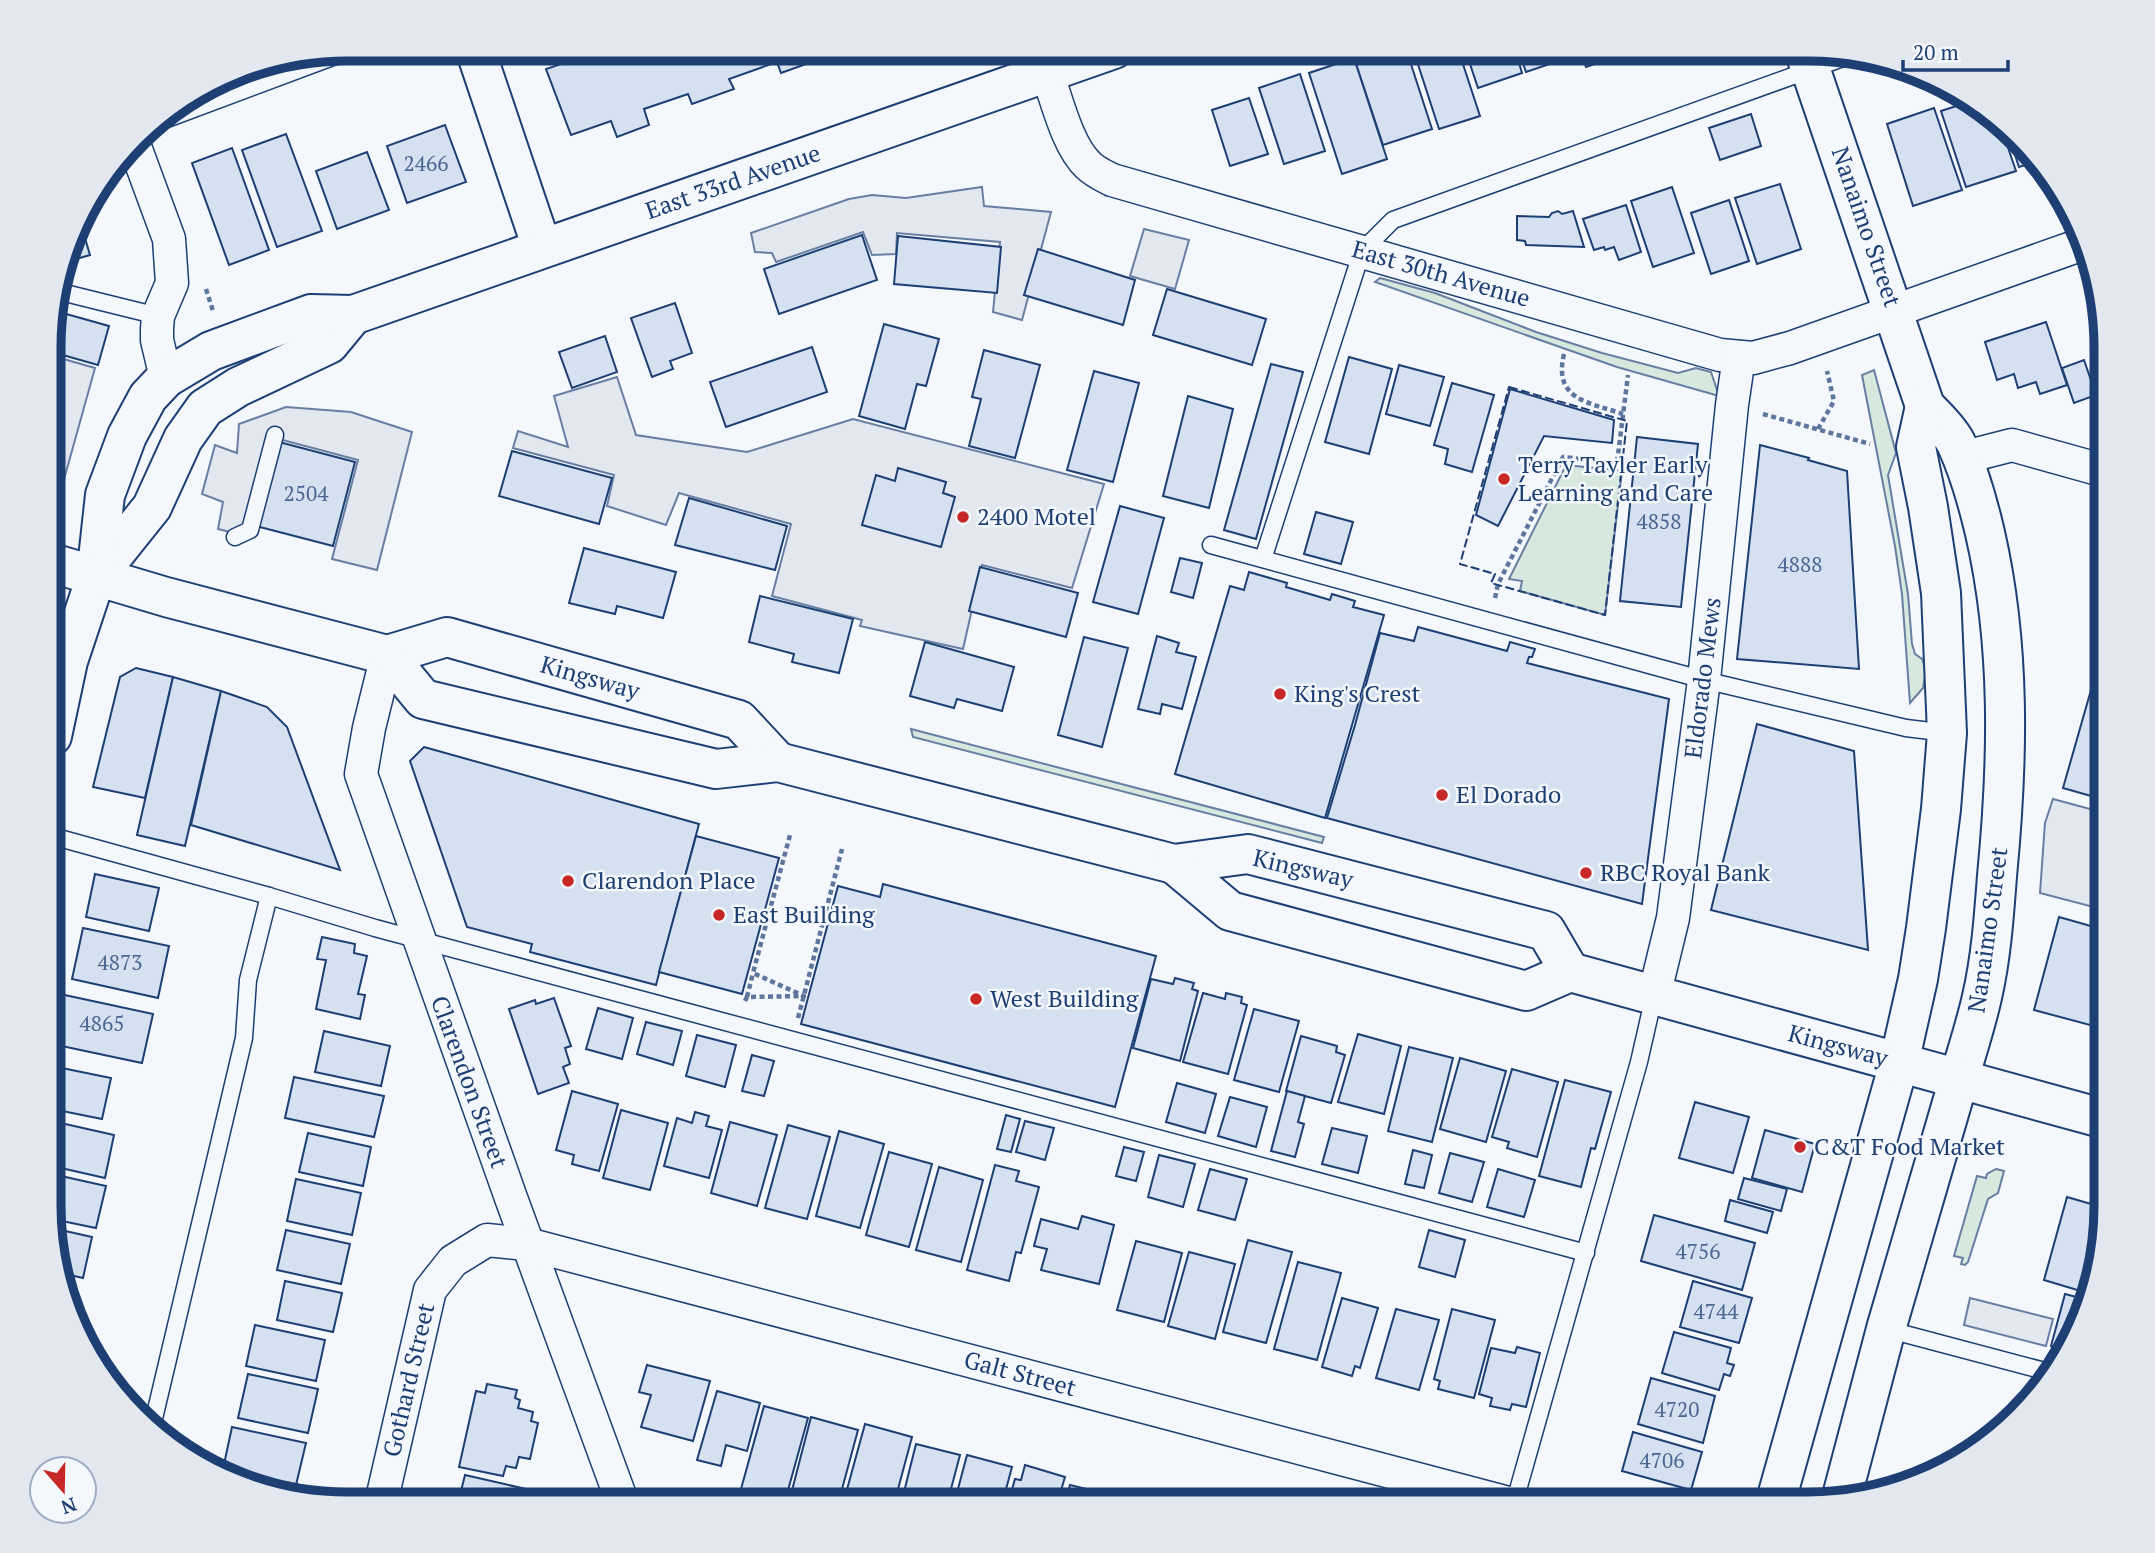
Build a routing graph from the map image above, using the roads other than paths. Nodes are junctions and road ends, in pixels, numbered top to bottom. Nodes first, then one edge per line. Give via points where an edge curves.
1 (478, 61) edge
2 (1080, 61) edge
3 (1805, 61) edge
4 (1808, 61) edge
5 (315, 63) edge
6 (1047, 73) junction
7 (182, 113) edge
8 (137, 153) edge
9 (2076, 247) edge
10 (542, 248) junction
11 (1362, 251) junction
12 (67, 293) edge
13 (1895, 312) junction
14 (353, 315) junction
15 (158, 316) junction
16 (1738, 357) junction
17 (166, 378) junction
18 (1926, 406) junction
19 (275, 435) dead end
20 (1961, 457) junction
21 (2094, 468) edge
22 (234, 537) dead end
23 (1211, 545) dead end
24 (1263, 559) junction
25 (61, 566) edge
26 (96, 577) junction
27 (387, 655) junction
28 (1704, 680) junction
29 (61, 692) edge
30 (1947, 733) junction
31 (778, 762) junction
32 (61, 839) edge
33 (1174, 864) junction
34 (270, 896) junction
35 (418, 939) junction
36 (1570, 972) junction
37 (1654, 996) junction
38 (1899, 1063) junction
39 (1959, 1079) junction
40 (2094, 1116) edge
41 (527, 1244) junction
42 (1586, 1252) junction
43 (1886, 1329) junction
44 (2042, 1370) edge
45 (154, 1417) edge
46 (1844, 1489) edge
47 (384, 1492) edge
48 (619, 1492) edge
49 (1467, 1492) edge
50 (1516, 1492) edge
51 (1778, 1492) edge

1 - 10 main road
2 - 6 main road, East 33rd Avenue
3 - 11 lane via 1393,220
4 - 13 main road, Nanaimo Street
5 - 7 lane
6 - 10 main road, East 33rd Avenue
6 - 11 street, East 30th Avenue via 1073,143 1098,173
8 - 15 street via 169,239 172,283
9 - 13 street, East 30th Avenue
10 - 14 main road, East 33rd Avenue
11 - 16 street, East 30th Avenue
11 - 24 lane
12 - 15 lane
13 - 16 street, East 30th Avenue via 1771,354
13 - 18 main road, Nanaimo Street
14 - 17 main road, East 33rd Avenue via 311,314 211,351
14 - 26 main road via 329,344 238,387 205,408 183,439 152,507
15 - 17 street via 157,341
16 - 28 street, Eldorado Mews
17 - 26 main road, East 33rd Avenue via 148,397 127,436 105,495
18 - 20 main road, Nanaimo Street via 1955,440
18 - 30 main road via 1916,447 1941,593
19 - 22 lane via 250,530
20 - 21 street via 2012,445
20 - 39 main road, Nanaimo Street via 1990,554 2003,652 2005,747 1993,919 1982,995
23 - 24 lane
24 - 28 lane
25 - 26 main road
26 - 27 main road
26 - 29 main road
27 - 31 main road, Kingsway via 423,699 716,769
27 - 31 main road, Kingsway via 447,637 739,720
27 - 35 street, Clarendon Street via 361,774
28 - 30 lane via 1906,728
28 - 37 street, Eldorado Mews via 1673,918
30 - 38 main road via 1926,928
31 - 33 main road, Kingsway
32 - 34 lane
33 - 36 main road, Kingsway via 1230,911 1373,951 1526,991
33 - 36 main road, Kingsway via 1248,854 1546,931
34 - 35 lane
34 - 45 lane via 248,979 244,1038
35 - 41 street, Clarendon Street
35 - 42 lane
36 - 37 main road, Kingsway
37 - 38 main road, Kingsway
37 - 42 lane
38 - 39 main road, Kingsway
38 - 51 main road
39 - 40 main road, Kingsway
39 - 43 main road, Nanaimo Street
41 - 47 street, Gothard Street via 487,1240 453,1261 430,1290
41 - 48 street, Clarendon Street
41 - 49 street, Galt Street
42 - 50 lane
43 - 44 lane
43 - 46 main road, Nanaimo Street

